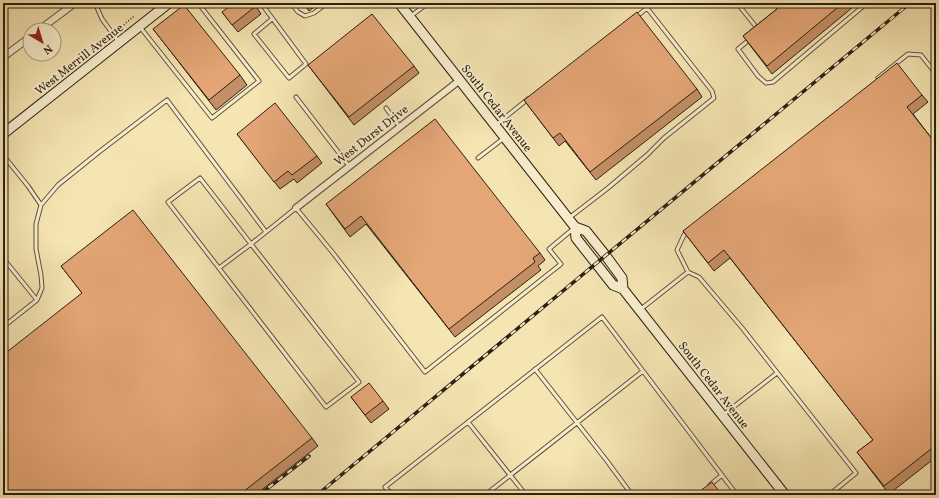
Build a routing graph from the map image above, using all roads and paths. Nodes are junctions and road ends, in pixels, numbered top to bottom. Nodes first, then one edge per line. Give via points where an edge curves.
1 (75, 3) edge
2 (95, 3) edge
3 (170, 3) edge
4 (198, 3) edge
5 (261, 3) edge
6 (291, 3) edge
7 (327, 3) edge
8 (399, 3) edge
9 (428, 3) edge
10 (737, 3) edge
11 (866, 3) edge
12 (134, 16) dead end
13 (410, 17) junction
14 (635, 18) edge
15 (272, 19) junction
16 (50, 22) edge
17 (140, 27) junction
18 (760, 31) edge
19 (113, 34) junction
20 (754, 35) edge
21 (22, 42) edge
22 (119, 43) junction
23 (4, 53) edge
24 (936, 74) edge
25 (876, 79) edge
26 (460, 80) junction
27 (296, 97) dead end
28 (532, 97) edge
29 (386, 108) dead end
30 (495, 126) junction
31 (400, 127) junction
32 (3, 134) edge
33 (505, 138) junction
34 (3, 155) edge
35 (478, 158) dead end
36 (349, 166) junction
37 (41, 205) junction
38 (296, 208) junction
39 (569, 219) junction
40 (575, 227) junction
41 (690, 230) edge
42 (266, 232) junction
43 (251, 244) junction
44 (3, 258) edge
45 (219, 268) junction
46 (688, 272) junction
47 (37, 300) junction
48 (640, 310) junction
49 (3, 327) edge
50 (535, 369) junction
51 (643, 371) junction
52 (777, 373) junction
53 (723, 415) junction
54 (468, 422) junction
55 (577, 422) junction
56 (510, 475) junction
57 (722, 476) junction
58 (703, 490) edge
59 (392, 495) edge
60 (485, 495) edge
61 (526, 495) edge
62 (632, 495) edge
63 (738, 495) edge
64 (785, 495) edge
65 (829, 495) edge

1 - 16 street
2 - 19 lane
3 - 17 main road, West Merrill Avenue
4 - 17 lane via 259,81 212,118
5 - 15 lane
6 - 7 lane via 305,16
8 - 13 main road, South Cedar Avenue
9 - 13 lane
10 - 18 lane
11 - 20 lane via 773,82 766,83 758,76 738,49
12 - 19 path
13 - 26 main road, South Cedar Avenue
14 - 39 lane via 647,8 712,91 714,98
15 - 15 lane via 306,64 289,78 254,34
17 - 22 main road, West Merrill Avenue
19 - 22 lane
21 - 23 street
22 - 32 main road, West Merrill Avenue
24 - 25 lane via 921,55 908,54
26 - 30 main road, South Cedar Avenue
26 - 31 street, West Durst Drive
27 - 36 lane
28 - 30 lane
29 - 31 lane
30 - 33 main road, South Cedar Avenue
31 - 36 street, West Durst Drive
33 - 35 lane
33 - 39 main road, South Cedar Avenue
34 - 37 lane
36 - 38 street, West Durst Drive
37 - 42 lane via 58,185 167,100
37 - 47 lane via 36,224 36,249 42,288
38 - 40 lane via 425,372 561,264 549,249
38 - 42 lane
39 - 40 main road, South Cedar Avenue
40 - 48 main road, South Cedar Avenue via 576,238 613,285 624,289
41 - 46 lane via 684,235 677,250
42 - 43 lane
43 - 45 lane
43 - 45 lane via 200,178 168,202
43 - 45 lane via 359,382 326,407
44 - 47 lane
46 - 48 lane
46 - 52 lane via 699,277
47 - 49 lane
48 - 53 main road, South Cedar Avenue
50 - 51 lane via 602,317
50 - 54 lane
50 - 55 lane
51 - 55 lane
51 - 57 lane
52 - 53 lane
52 - 65 lane via 856,474
53 - 64 main road, South Cedar Avenue
54 - 56 lane
54 - 59 lane via 385,487
55 - 56 lane
55 - 62 lane
56 - 60 lane
56 - 61 lane
57 - 58 lane
57 - 63 lane

